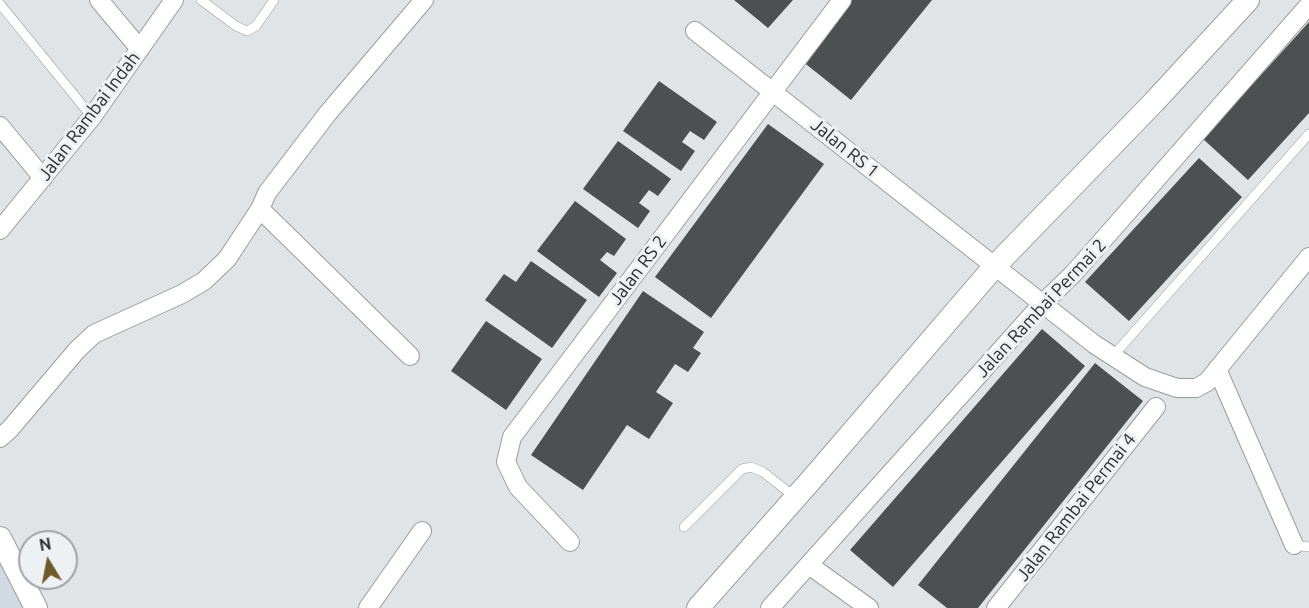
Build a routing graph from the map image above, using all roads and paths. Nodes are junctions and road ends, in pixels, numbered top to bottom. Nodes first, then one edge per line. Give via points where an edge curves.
1 (99, 0) edge
2 (174, 0) edge
3 (201, 0) edge
4 (274, 0) edge
5 (424, 0) edge
6 (842, 0) edge
7 (1248, 0) edge
8 (0, 4) edge
9 (1309, 5) edge
10 (695, 32) dead end
11 (140, 49) junction
12 (773, 91) junction
13 (92, 117) junction
14 (0, 126) edge
15 (1309, 134) edge
16 (43, 178) junction
17 (260, 209) junction
18 (0, 230) edge
19 (1309, 257) edge
20 (994, 267) junction
21 (1042, 304) junction
22 (410, 356) dead end
23 (1113, 356) junction
24 (1217, 369) junction
25 (1156, 407) dead end
26 (0, 438) edge
27 (796, 497) junction
28 (684, 527) dead end
29 (422, 531) dead end
30 (0, 538) edge
31 (570, 542) dead end
32 (1302, 546) edge
33 (808, 565) junction
34 (36, 608) edge
35 (368, 608) edge
36 (698, 608) edge
37 (770, 608) edge
38 (869, 608) edge
39 (996, 608) edge

1 - 11 street
2 - 11 street, Jalan Rambai Indah
3 - 4 lane via 248,31
5 - 17 street via 328,113 267,193
6 - 12 street, Jalan RS 2
7 - 20 street
8 - 13 lane
9 - 21 street, Jalan Rambai Permai 2
10 - 12 street, Jalan RS 1
11 - 13 street, Jalan Rambai Indah
12 - 20 street, Jalan RS 1
12 - 31 street, Jalan RS 2 via 512,437 506,462 518,487
13 - 16 street, Jalan Rambai Indah
14 - 16 street
15 - 23 lane
16 - 18 street, Jalan Rambai Indah
17 - 22 street
17 - 26 street via 227,259 204,281 94,334
19 - 24 street
20 - 21 street, Jalan RS 1
20 - 27 street
21 - 23 street, Jalan RS 1
21 - 33 street, Jalan Rambai Permai 2
23 - 24 street, Jalan RS 1 via 1145,377 1177,388 1196,388
24 - 32 street
25 - 39 street, Jalan Rambai Permai 4
27 - 28 lane via 763,472 752,467 742,469
27 - 36 street
29 - 35 street
30 - 34 street
33 - 37 street, Jalan Rambai Permai 2
33 - 38 street

